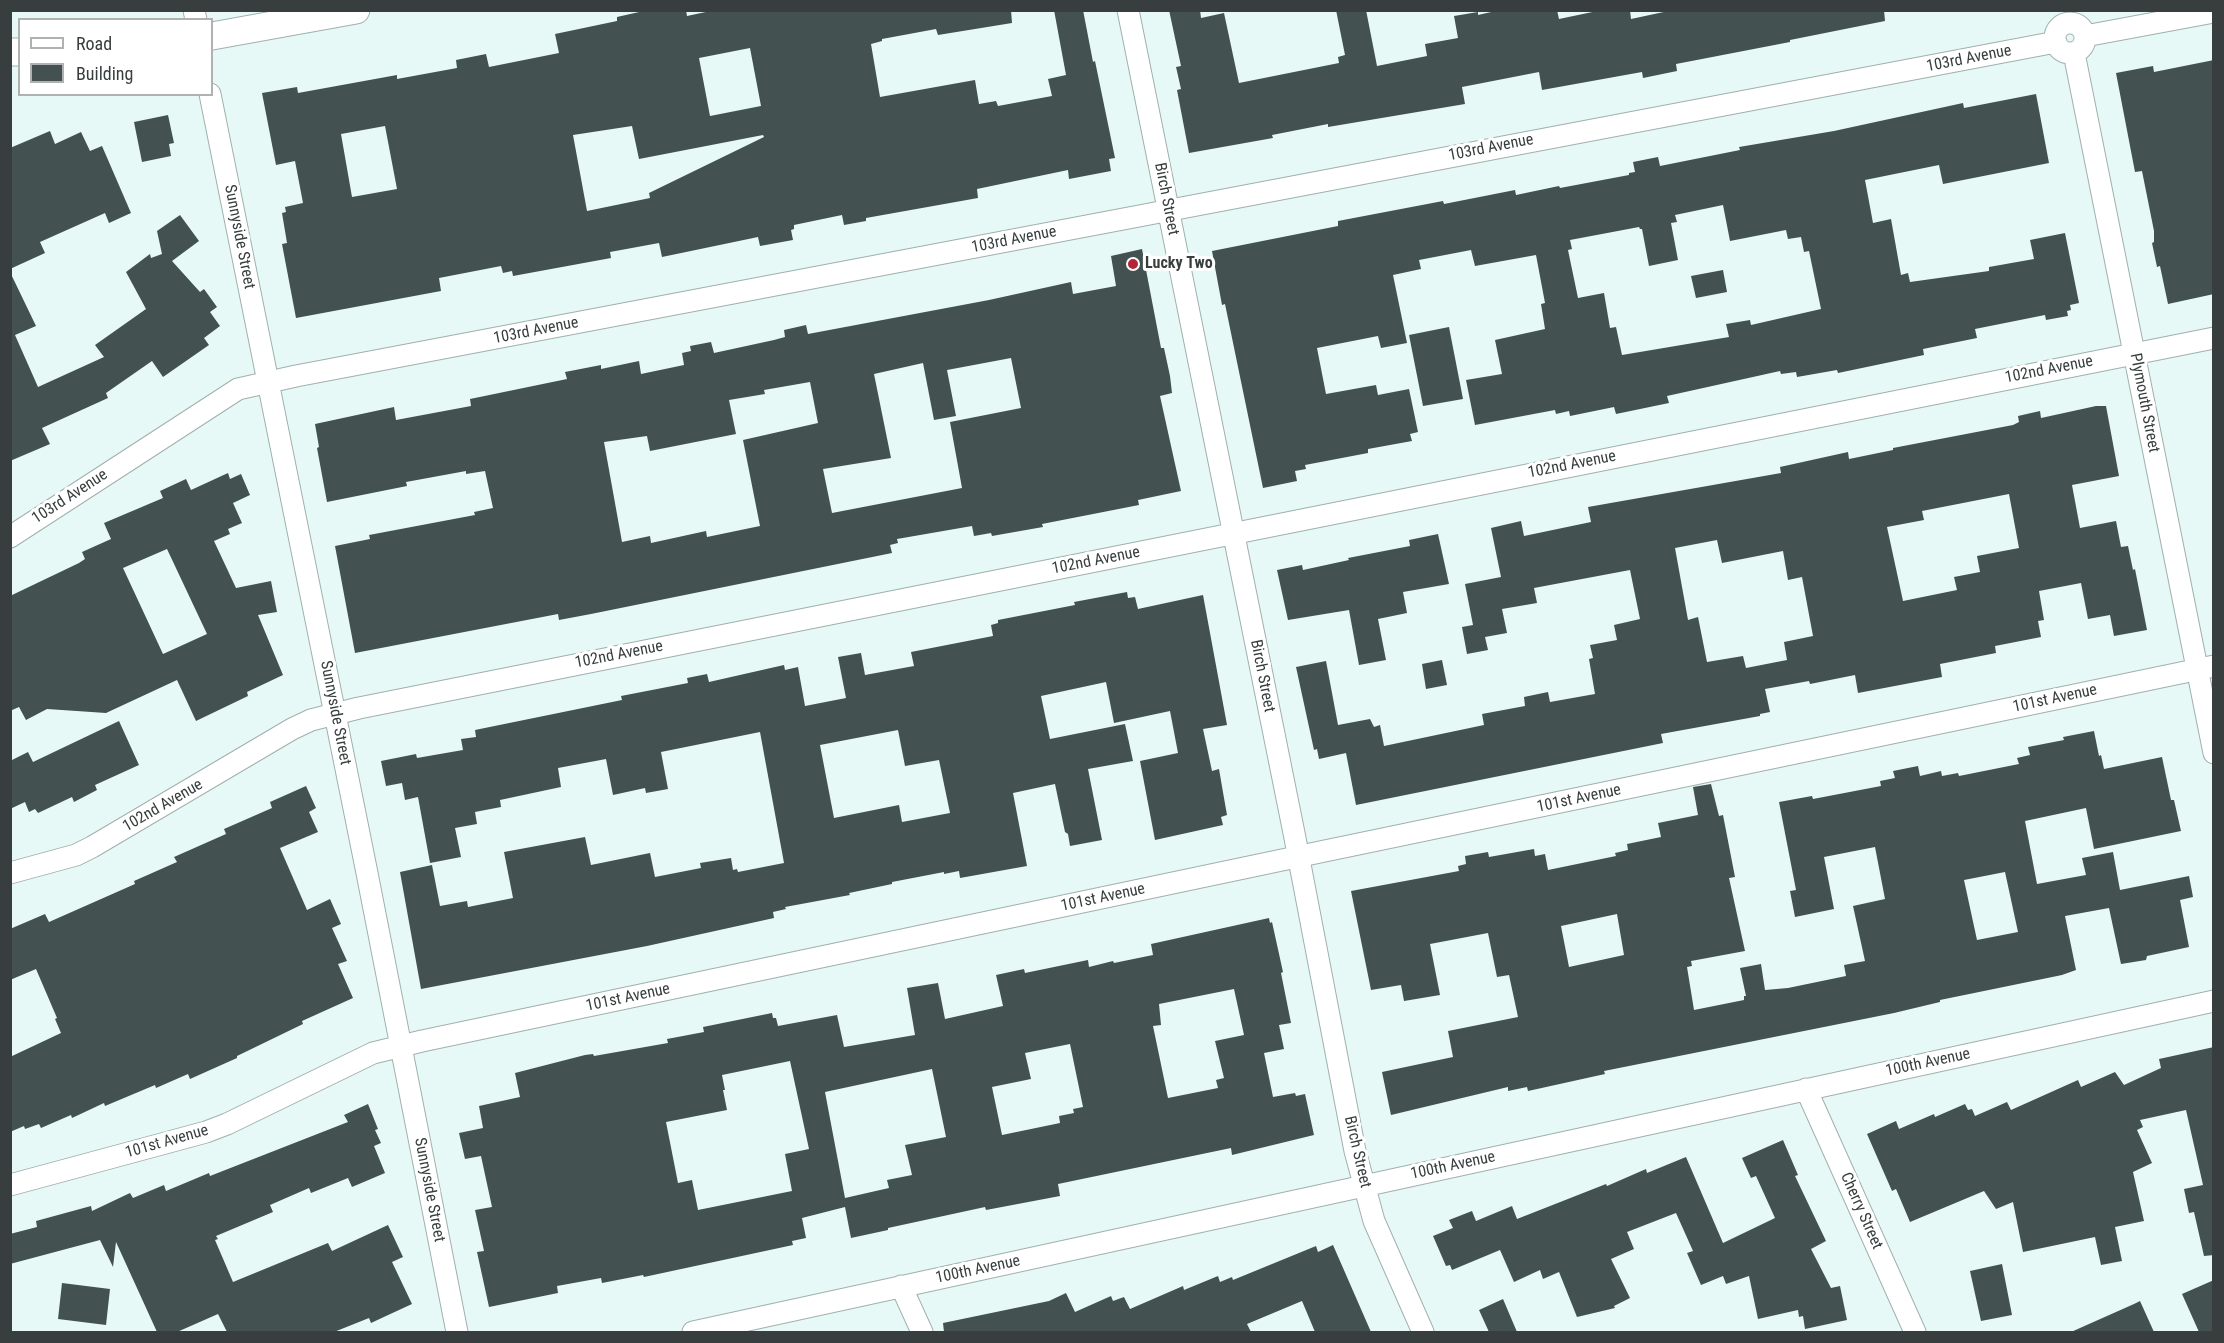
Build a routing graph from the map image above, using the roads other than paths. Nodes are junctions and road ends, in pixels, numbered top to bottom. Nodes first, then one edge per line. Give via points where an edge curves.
1 (356, 10) edge
2 (1128, 10) edge
3 (2214, 12) edge
4 (2070, 33) edge
5 (213, 36) edge
6 (210, 96) edge
7 (1168, 210) junction
8 (2214, 338) edge
9 (2134, 354) junction
10 (268, 382) junction
11 (1233, 534) junction
12 (10, 537) edge
13 (2205, 668) edge
14 (335, 714) junction
15 (2214, 753) edge
16 (1298, 857) junction
17 (10, 873) edge
18 (2214, 1001) edge
19 (401, 1046) junction
20 (1806, 1089) junction
21 (10, 1185) edge
22 (1364, 1185) junction
23 (901, 1287) junction
24 (457, 1332) edge
25 (693, 1332) edge
26 (922, 1332) edge
27 (1423, 1332) edge
28 (1915, 1332) edge

1 - 5 street
2 - 7 street, Birch Street
3 - 4 street, 103rd Avenue
4 - 7 street, 103rd Avenue
4 - 9 street, Plymouth Street
6 - 10 street, Sunnyside Street
7 - 10 street, 103rd Avenue
7 - 11 street, Birch Street
8 - 9 street, 102nd Avenue
9 - 11 street, 102nd Avenue
9 - 13 street, Plymouth Street
10 - 12 street, 103rd Avenue via 238,389
10 - 14 street, Sunnyside Street
11 - 14 street, 102nd Avenue
11 - 16 street, Birch Street
13 - 15 street, Plymouth Street
13 - 16 street, 101st Avenue
14 - 17 street, 102nd Avenue via 292,729 84,851
14 - 19 street, Sunnyside Street
16 - 19 street, 101st Avenue
16 - 22 street, Birch Street
18 - 20 street, 100th Avenue
19 - 21 street, 101st Avenue via 373,1053 206,1132
19 - 24 street, Sunnyside Street
20 - 22 street, 100th Avenue
20 - 28 street, Cherry Street
22 - 23 street, 100th Avenue
22 - 27 street, Birch Street via 1374,1221
23 - 25 street, 100th Avenue
23 - 26 street

